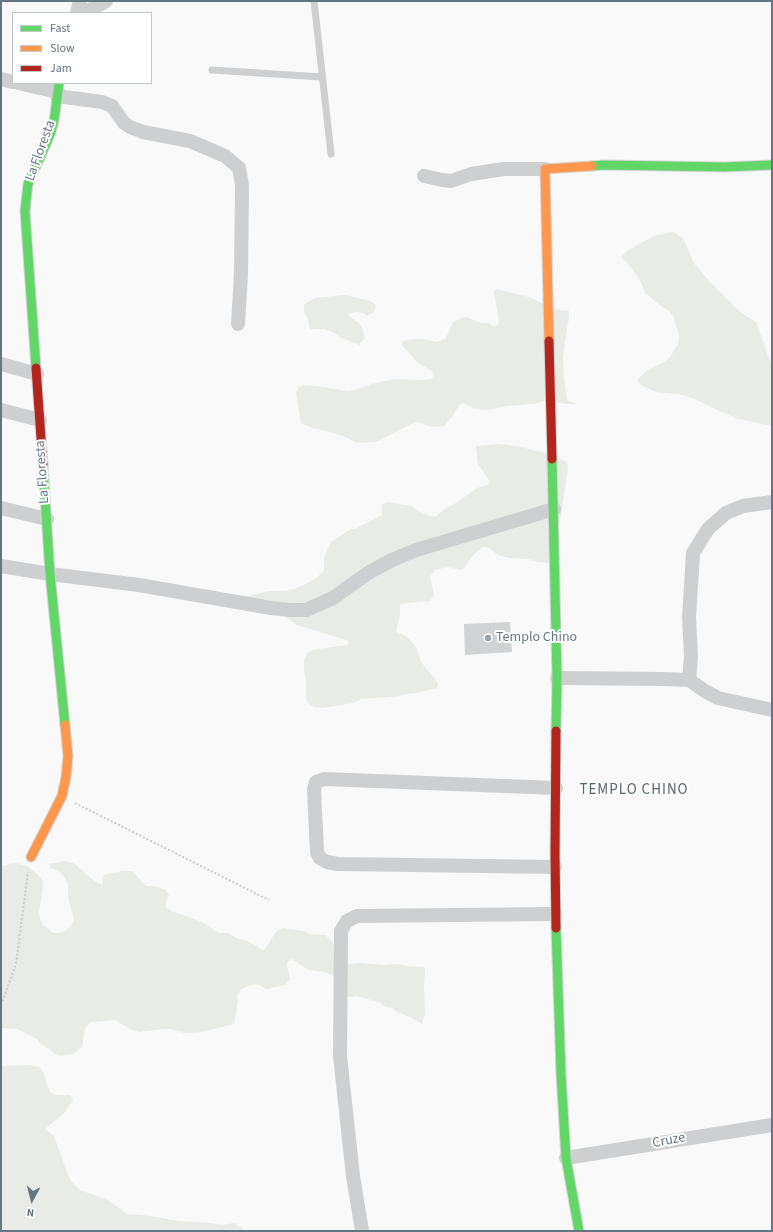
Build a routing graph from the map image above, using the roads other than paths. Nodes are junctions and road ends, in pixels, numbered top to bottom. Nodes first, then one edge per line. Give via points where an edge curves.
1 (80, 1) edge
2 (106, 1) edge
3 (314, 1) edge
4 (77, 12) edge
5 (86, 12) edge
6 (212, 70) dead end
7 (322, 77) junction
8 (1, 79) edge
9 (12, 82) edge
10 (24, 84) edge
11 (58, 90) edge
12 (331, 154) dead end
13 (772, 165) edge
14 (545, 169) junction
15 (424, 176) dead end
16 (238, 324) dead end
17 (1, 364) edge
18 (37, 374) junction
19 (1, 410) edge
20 (40, 420) junction
21 (772, 502) edge
22 (1, 508) edge
23 (554, 509) junction
24 (46, 519) junction
25 (1, 566) edge
26 (50, 574) junction
27 (557, 678) junction
28 (689, 680) junction
29 (772, 710) edge
30 (556, 788) junction
31 (31, 857) road end
32 (555, 867) junction
33 (555, 914) junction
34 (772, 1125) edge
35 (566, 1158) junction
36 (362, 1231) edge
37 (579, 1231) edge

1 - 4 street
2 - 5 street
3 - 7 lane
6 - 7 lane
7 - 12 lane
8 - 9 street
10 - 11 street
11 - 16 street via 112,106 130,127 190,142 226,156 239,168 242,185
11 - 18 street, La Floresta via 50,135 28,184 26,199
13 - 14 street via 603,165
14 - 15 street via 504,169 471,174 451,181
14 - 23 street
17 - 18 street
18 - 20 street, La Floresta
19 - 20 street
20 - 24 street, La Floresta
21 - 28 street via 743,506 726,513 708,529 693,553 689,617 692,657
22 - 24 street
23 - 26 street via 416,550 368,573 333,598 306,610 271,608 139,585
23 - 27 street
24 - 26 street, La Floresta
25 - 26 street
26 - 31 street, La Floresta via 68,756 62,796
27 - 28 street
27 - 30 street
28 - 29 street via 718,698
30 - 32 street
30 - 32 street via 324,778 316,782 314,788 317,852 320,858 327,862
32 - 33 street
33 - 35 street
33 - 36 street via 357,916 347,921 341,931 340,1056 353,1176
34 - 35 street, Cruze
35 - 37 street

